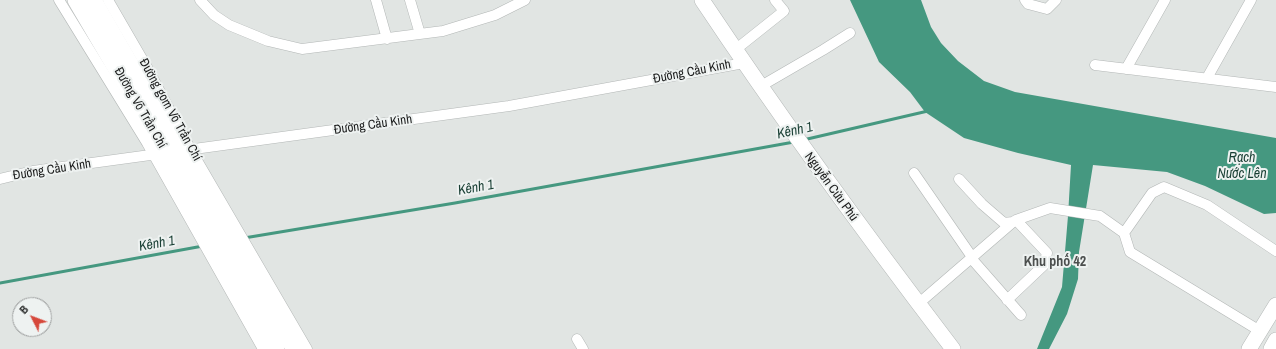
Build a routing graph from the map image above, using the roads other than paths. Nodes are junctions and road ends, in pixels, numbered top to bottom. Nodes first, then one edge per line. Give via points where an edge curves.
1 (59, 0) edge
2 (76, 0) edge
3 (94, 0) edge
4 (108, 0) edge
5 (200, 0) edge
6 (376, 0) edge
7 (410, 0) edge
8 (525, 0) edge
9 (702, 0) edge
10 (775, 0) edge
11 (1025, 0) edge
12 (1056, 0) edge
13 (1165, 0) edge
14 (1251, 0) edge
15 (508, 4) edge
16 (850, 33) dead end
17 (420, 34) junction
18 (387, 39) junction
19 (735, 50) junction
20 (744, 62) junction
21 (1095, 65) dead end
22 (1126, 69) junction
23 (1207, 78) junction
24 (760, 86) junction
25 (1276, 87) edge
26 (173, 152) junction
27 (914, 173) dead end
28 (959, 179) dead end
29 (0, 180) edge
30 (204, 220) junction
31 (1015, 221) junction
32 (1124, 233) junction
33 (1276, 251) edge
34 (972, 258) junction
35 (238, 266) junction
36 (1007, 300) junction
37 (918, 304) junction
38 (1276, 306) edge
39 (1021, 315) dead end
40 (1260, 331) junction
41 (577, 338) dead end
42 (1276, 340) edge
43 (263, 349) edge
44 (276, 349) edge
45 (295, 349) edge
46 (307, 349) edge
47 (583, 349) edge
48 (953, 349) edge
49 (1248, 349) edge
50 (1271, 349) edge

1 - 26 street, Đường gom Võ Trần Chí
2 - 26 highway, Đường Võ Trần Chí
3 - 26 highway, Đường Võ Trần Chí
4 - 26 street, Đường gom Võ Trần Chí via 148,69
5 - 18 street via 214,15 229,25 268,41 302,50
6 - 18 street
7 - 17 street
8 - 15 street
9 - 19 main road, Nguyễn Cửu Phú
10 - 19 street via 784,11
11 - 12 street via 1028,4 1048,9
13 - 22 street
14 - 23 street
15 - 17 street via 477,22
16 - 24 street
17 - 18 street
19 - 20 main road, Nguyễn Cửu Phú
20 - 24 main road, Nguyễn Cửu Phú
20 - 26 street, Đường Cầu Kinh via 509,106
21 - 22 street
22 - 23 street
23 - 25 street
24 - 37 main road, Nguyễn Cửu Phú
26 - 29 street, Đường Cầu Kinh via 33,171
26 - 30 highway, Đường Võ Trần Chí
26 - 30 street, Đường gom Võ Trần Chí
26 - 35 street, Đường gom Võ Trần Chí via 232,221
27 - 34 street
28 - 31 street via 982,204 1004,222
30 - 35 highway, Đường Võ Trần Chí
30 - 35 street, Đường gom Võ Trần Chí
31 - 32 street via 1050,208 1100,216
31 - 34 street
31 - 36 street via 1047,253 1044,265
32 - 33 street via 1152,193 1164,187 1207,205
32 - 40 street via 1130,252
34 - 36 street
34 - 37 street
35 - 43 street
35 - 44 highway
35 - 45 highway
35 - 46 street
36 - 39 street
37 - 48 main road, Nguyễn Cửu Phú
38 - 40 main road
40 - 49 main road
41 - 47 street
42 - 50 main road

